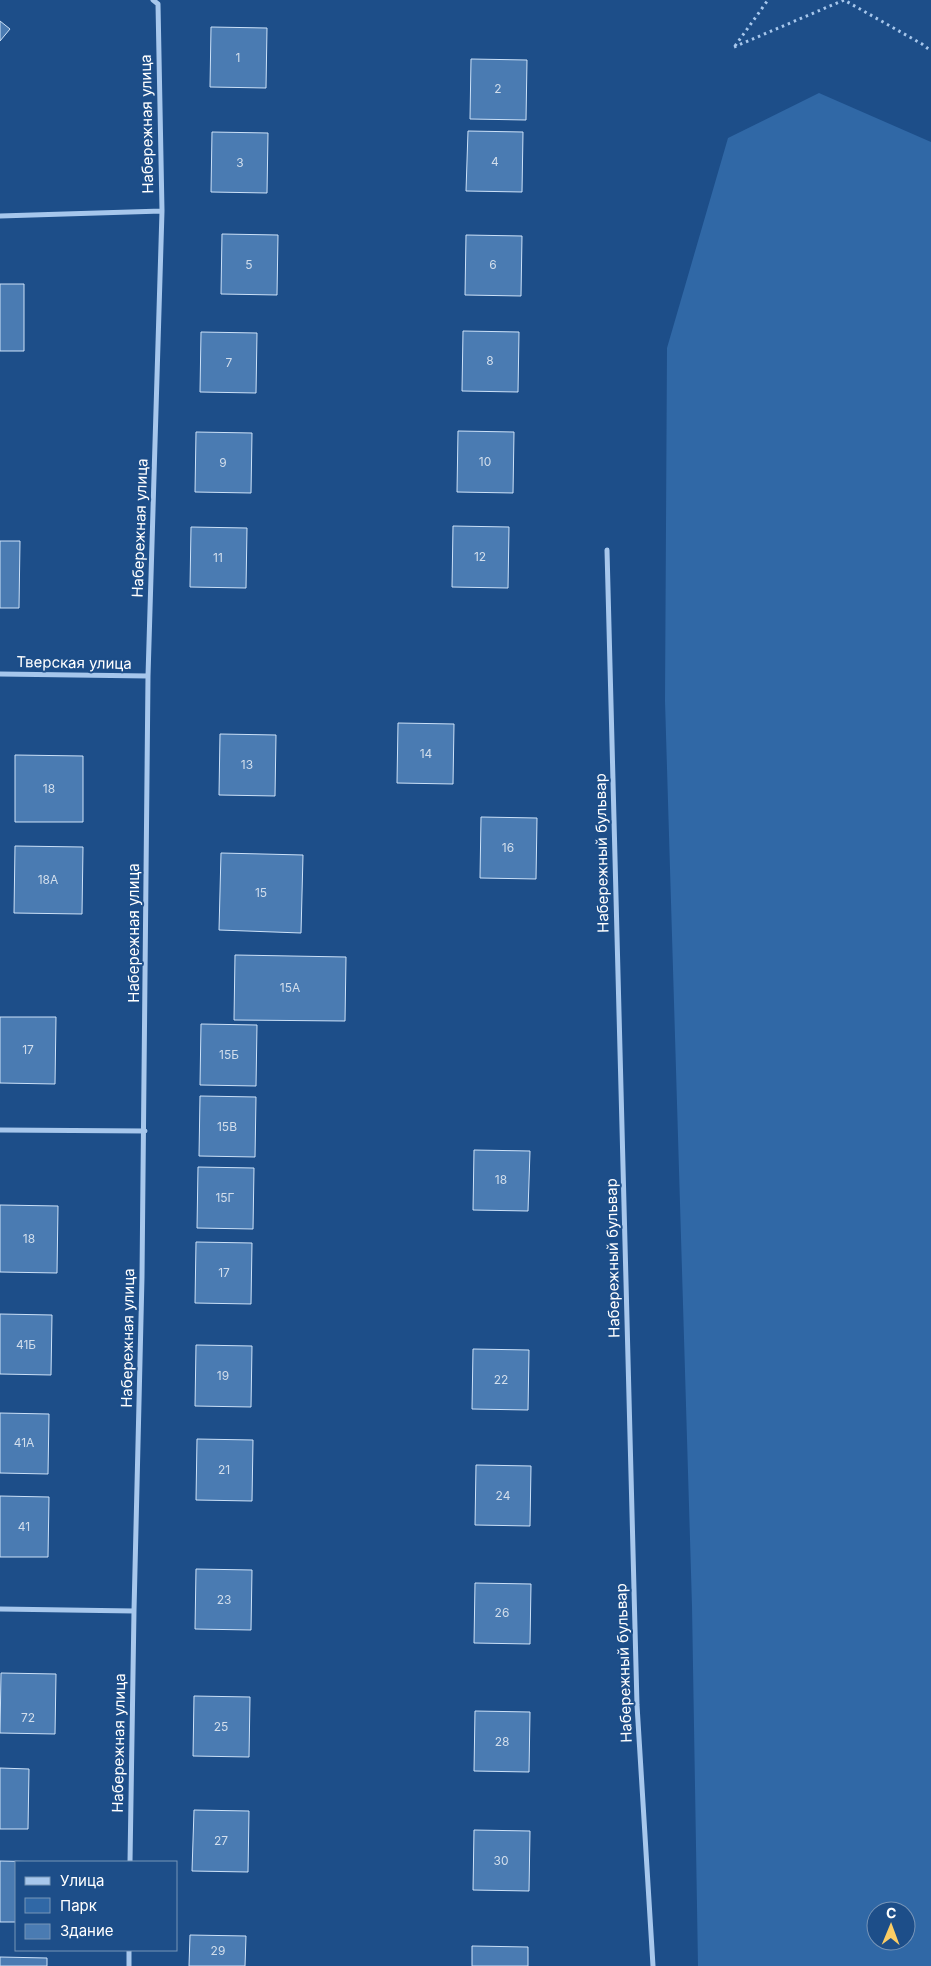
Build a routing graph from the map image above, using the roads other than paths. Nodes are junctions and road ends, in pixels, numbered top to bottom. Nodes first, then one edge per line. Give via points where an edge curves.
1 (155, 2) edge
2 (162, 212) junction
3 (0, 216) edge
4 (607, 550) dead end
5 (0, 674) edge
6 (148, 676) junction
7 (0, 1130) edge
8 (145, 1131) junction
9 (0, 1610) edge
10 (134, 1611) junction
11 (130, 1861) edge
12 (129, 1951) edge
13 (129, 1966) edge
14 (653, 1966) edge

1 - 2 street, Набережная улица
2 - 3 street
2 - 6 street, Набережная улица
4 - 14 street, Набережный бульвар via 637,1705
5 - 6 street, Тверская улица
6 - 8 street, Набережная улица
7 - 8 street
8 - 10 street, Набережная улица
9 - 10 street
10 - 11 street, Набережная улица
12 - 13 street

